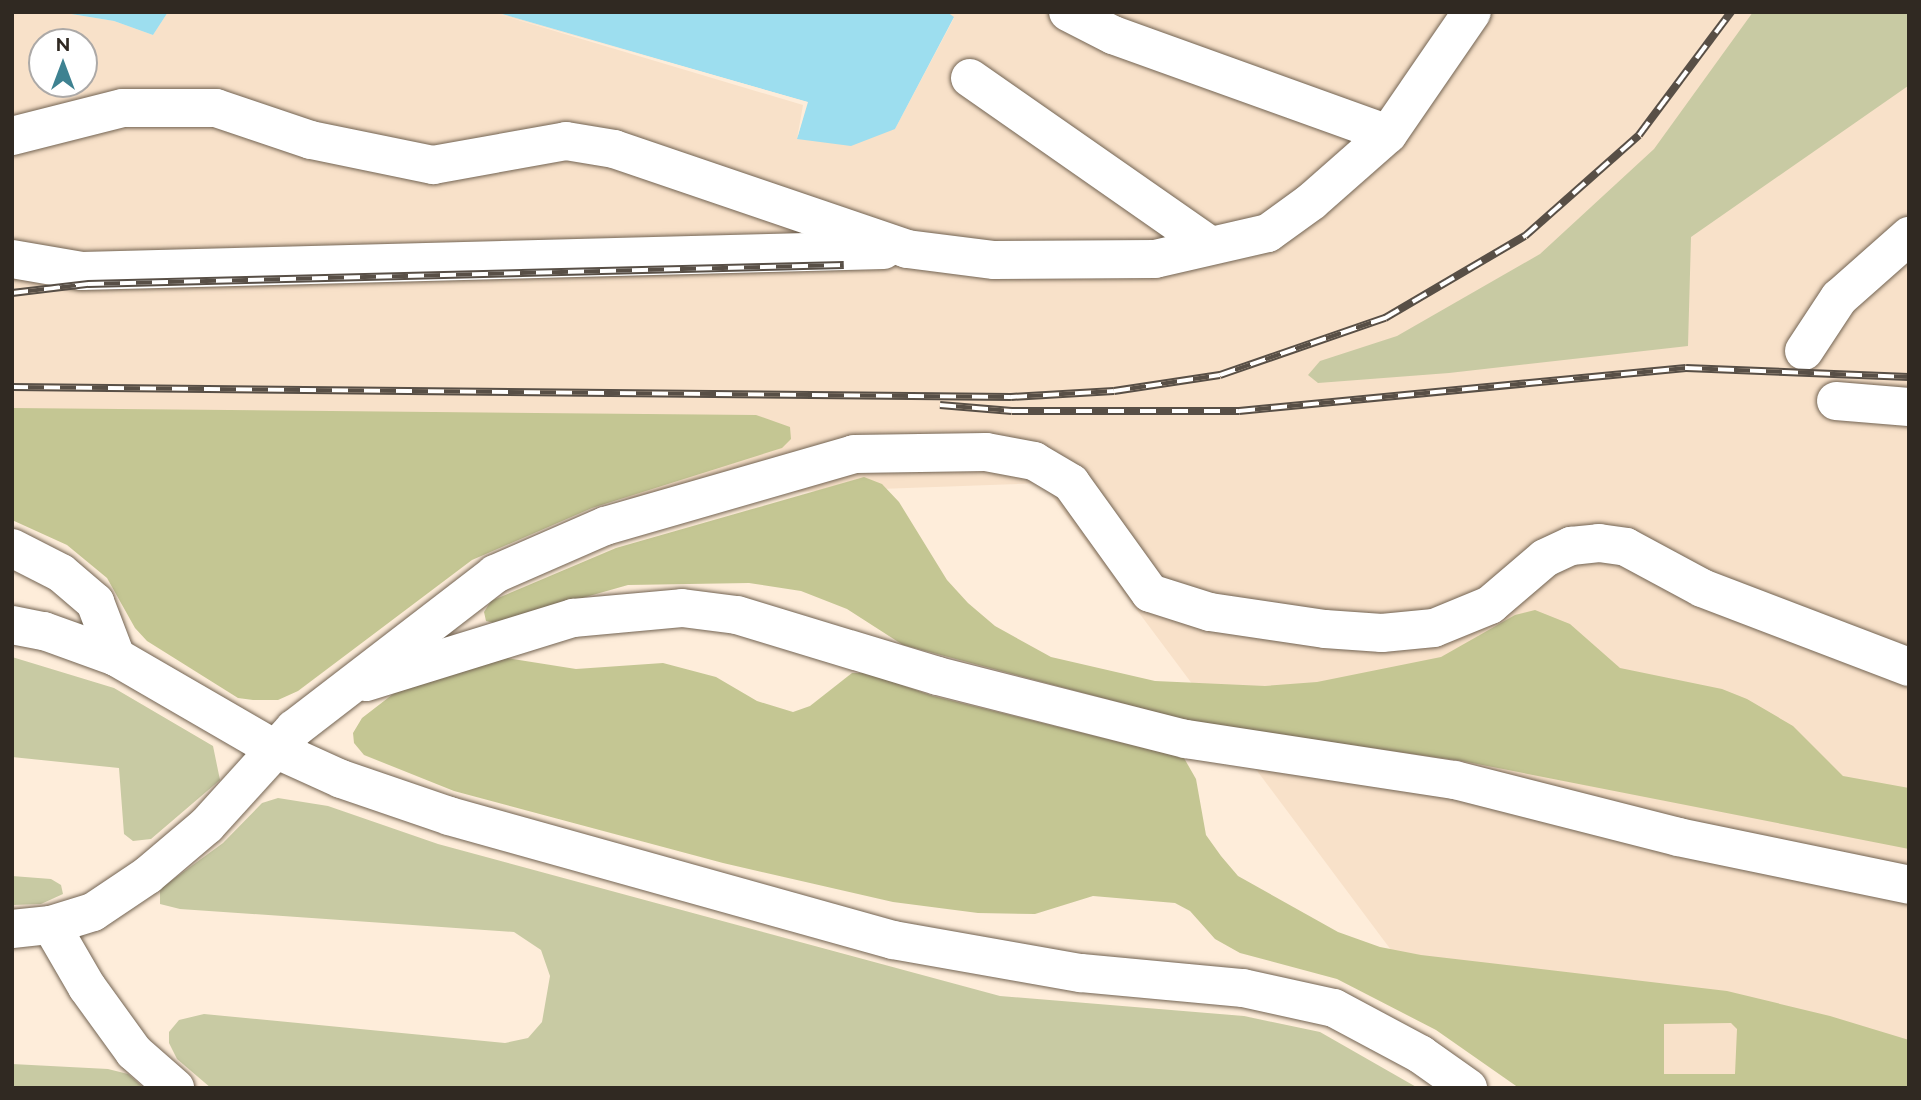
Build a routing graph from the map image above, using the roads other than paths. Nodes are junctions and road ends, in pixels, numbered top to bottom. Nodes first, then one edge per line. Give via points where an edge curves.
1 (1068, 12) edge
2 (1472, 12) edge
3 (970, 78) dead end
4 (1388, 134) junction
5 (12, 136) edge
6 (1909, 236) edge
7 (1209, 245) junction
8 (907, 249) junction
9 (12, 259) edge
10 (1804, 351) dead end
11 (1836, 401) dead end
12 (1909, 407) edge
13 (12, 548) edge
14 (12, 625) edge
15 (116, 657) junction
16 (1909, 667) edge
17 (337, 691) junction
18 (275, 749) junction
19 (1909, 885) edge
20 (51, 925) junction
21 (12, 929) edge
22 (175, 1088) edge
23 (1468, 1088) edge

1 - 4 street via 1113,35
2 - 4 street
3 - 7 street
4 - 7 street via 1268,233
5 - 8 street via 123,108 216,108 310,140 433,165 566,141 614,149
6 - 10 street via 1839,298
7 - 8 street via 1155,259 994,260
8 - 9 street via 82,271
11 - 12 street
13 - 15 street via 61,572 94,602
14 - 15 street via 44,631
15 - 18 street
16 - 17 street via 1702,588 1626,547 1599,543 1571,546 1545,558 1490,605 1434,628 1382,633 1325,629 1210,612 1150,593 1072,483 1034,461 986,452 854,454 605,526 495,574
17 - 18 street
17 - 19 street via 573,618 639,608 682,608 737,615 938,676 1186,739 1455,780 1678,837
18 - 20 street via 207,825 148,875 93,912
18 - 23 street via 341,779 449,816 893,940 1081,973 1243,988 1334,1008 1420,1054
20 - 21 street
20 - 22 street via 87,987 134,1052

